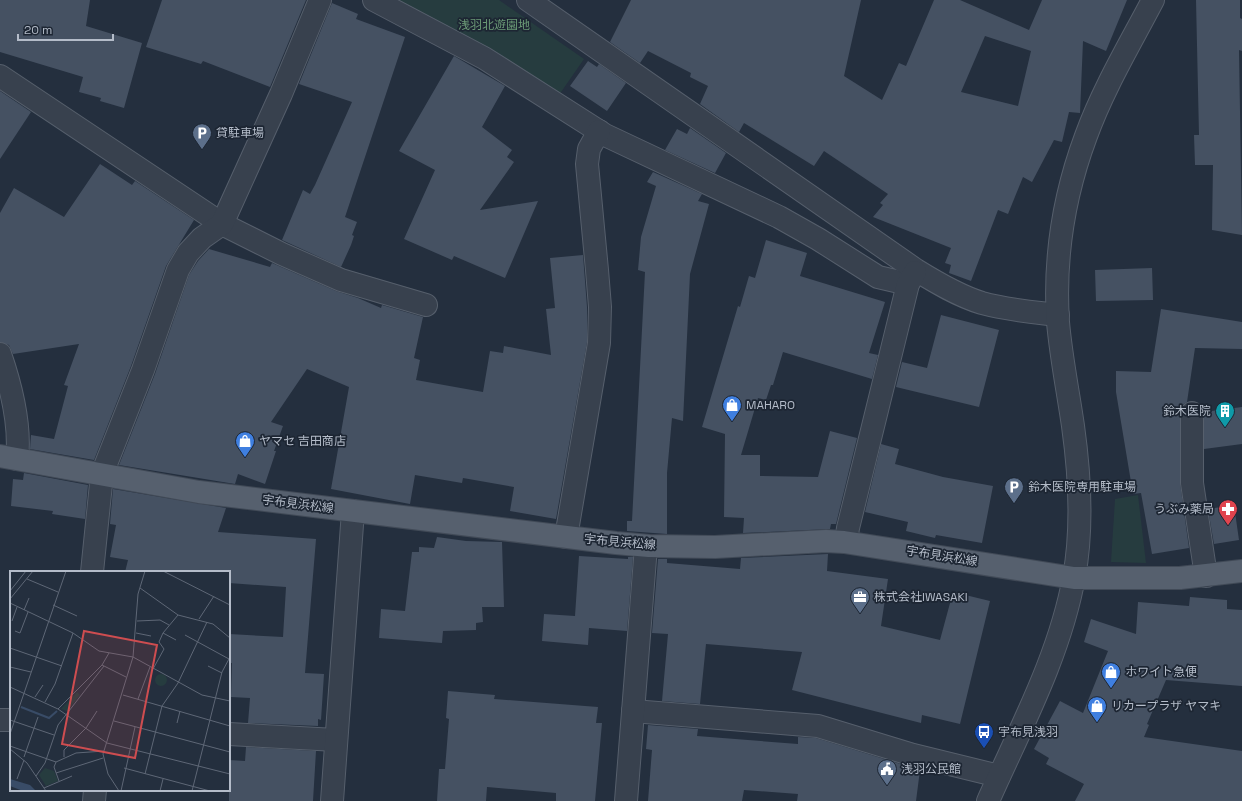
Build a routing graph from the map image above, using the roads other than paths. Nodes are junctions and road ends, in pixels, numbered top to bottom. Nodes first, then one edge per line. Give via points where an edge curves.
1 (320, 0) edge
2 (374, 0) edge
3 (528, 0) edge
4 (1153, 0) edge
5 (0, 76) edge
6 (599, 131) junction
7 (222, 224) junction
8 (912, 277) junction
9 (426, 305) dead end
10 (1058, 315) junction
11 (0, 354) edge
12 (1192, 413) dead end
13 (8, 457) edge
14 (102, 474) junction
15 (353, 511) junction
16 (566, 537) junction
17 (846, 542) junction
18 (646, 546) junction
19 (92, 571) edge
20 (1242, 571) edge
21 (1206, 576) junction
22 (1074, 578) junction
23 (633, 711) junction
24 (230, 734) edge
25 (336, 740) junction
26 (999, 776) junction
27 (95, 791) edge
28 (94, 801) edge
29 (332, 801) edge
30 (626, 801) edge
31 (988, 801) edge

1 - 7 street
2 - 6 street via 484,58
3 - 8 street
4 - 10 street via 1101,100 1074,172 1060,246
5 - 7 street
6 - 8 street via 779,217 878,277
6 - 16 street via 589,149 587,164 600,307 599,343
7 - 9 street via 341,280
7 - 14 street via 202,238 188,253 178,270 147,359
8 - 10 street via 981,303
8 - 17 street
10 - 22 street via 1062,360 1078,463 1079,501
11 - 13 street via 13,400 19,442
12 - 21 street via 1192,483
13 - 14 main road, 宇布見浜松線
14 - 15 main road, 宇布見浜松線 via 199,492
14 - 19 street
15 - 16 main road, 宇布見浜松線
15 - 25 street
16 - 18 main road, 宇布見浜松線
17 - 18 main road, 宇布見浜松線 via 715,547
17 - 22 main road, 宇布見浜松線
18 - 23 street
20 - 21 main road, 宇布見浜松線
21 - 22 main road, 宇布見浜松線 via 1154,579
22 - 26 street via 1052,652
23 - 26 street via 818,726 913,755
23 - 30 street
24 - 25 street
25 - 29 street
26 - 31 street
27 - 28 street

